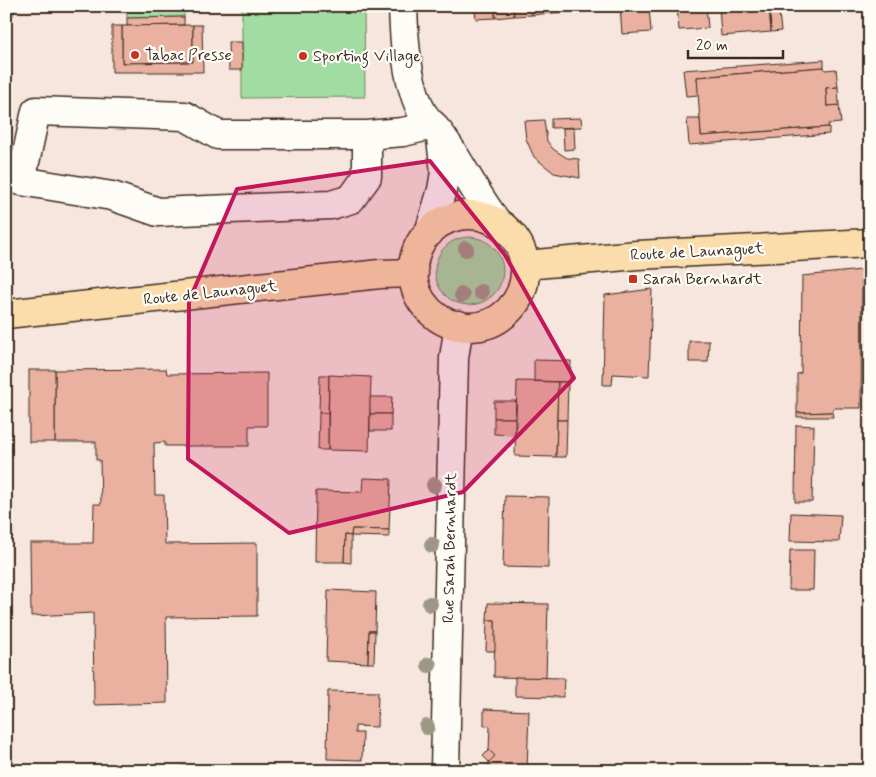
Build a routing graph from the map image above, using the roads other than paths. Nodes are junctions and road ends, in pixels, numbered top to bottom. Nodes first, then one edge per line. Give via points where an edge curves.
1 (403, 6) edge
2 (437, 130) junction
3 (367, 135) junction
4 (497, 222) junction
5 (429, 233) junction
6 (870, 243) edge
7 (525, 265) junction
8 (414, 273) junction
9 (6, 314) edge
10 (459, 325) junction
11 (445, 771) edge

1 - 2 street via 404,51 420,109
2 - 3 street
2 - 4 street via 477,196
2 - 5 street via 445,172
3 - 3 street via 218,135 185,116 36,110 21,181 112,196 158,212 331,205 351,199 367,177
4 - 5 main road via 477,215 456,216 436,225
4 - 7 main road via 519,245
5 - 8 main road via 417,251
6 - 7 main road, Route de Launaguet via 617,256
7 - 10 main road via 523,286 507,312 490,322
8 - 9 main road, Route de Launaguet
8 - 10 main road via 418,291 427,307 442,319
10 - 11 street, Rue Sarah Bernhardt via 454,358

